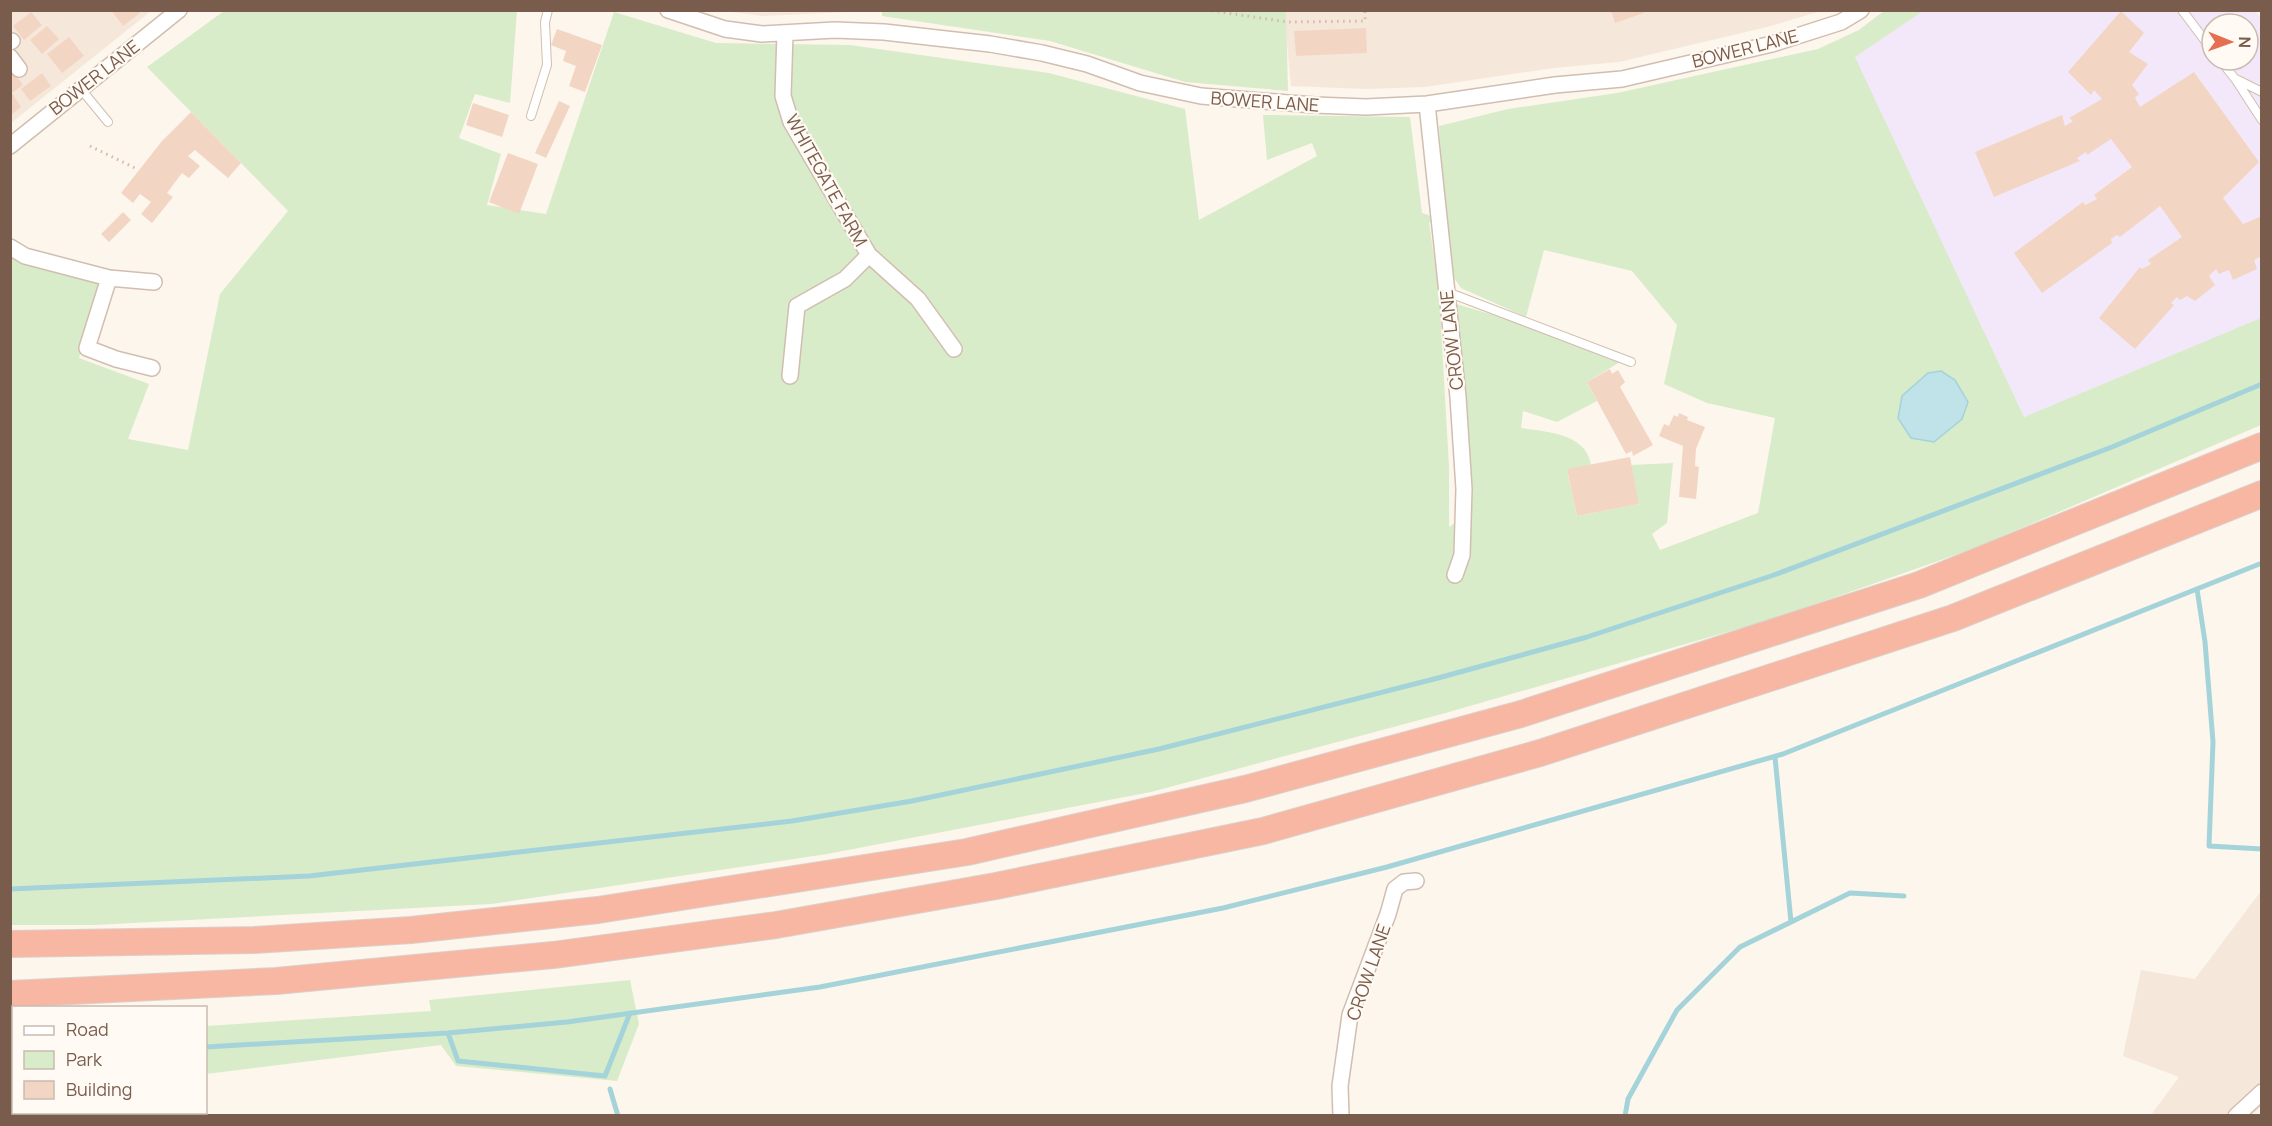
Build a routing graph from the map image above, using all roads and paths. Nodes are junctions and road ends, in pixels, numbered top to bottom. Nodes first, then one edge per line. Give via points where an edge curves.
1 (179, 10) edge
2 (548, 10) edge
3 (668, 10) edge
4 (1206, 10) edge
5 (1365, 10) edge
6 (1861, 10) edge
7 (2181, 10) edge
8 (785, 33) junction
9 (2200, 35) edge
10 (2230, 72) edge
11 (2236, 80) junction
12 (80, 88) junction
13 (2262, 92) edge
14 (1427, 104) junction
15 (531, 116) dead end
16 (2262, 120) edge
17 (108, 122) dead end
18 (10, 146) edge
19 (90, 146) dead end
20 (135, 168) dead end
21 (10, 248) edge
22 (869, 255) junction
23 (109, 278) junction
24 (154, 282) dead end
25 (1446, 291) junction
26 (954, 349) dead end
27 (1631, 362) dead end
28 (152, 368) dead end
29 (790, 376) dead end
30 (2262, 446) edge
31 (2262, 494) edge
32 (1455, 575) dead end
33 (1416, 881) dead end
34 (10, 944) edge
35 (10, 994) edge
36 (2262, 1092) edge
37 (1341, 1116) edge
38 (2236, 1116) edge

1 - 12 street, BOWER LANE
2 - 15 lane via 548,65
3 - 8 street, BOWER LANE via 725,29
4 - 5 path via 1288,22 1365,21
6 - 14 street, BOWER LANE via 1841,22 1772,44 1622,79
7 - 9 lane
8 - 14 street, BOWER LANE via 884,32 990,44 1065,59 1201,96 1325,105
8 - 22 street, WHITEGATE FARM via 783,96 791,122
10 - 11 lane
11 - 13 lane
11 - 16 lane
12 - 17 lane
12 - 18 street, BOWER LANE
14 - 25 street, CROW LANE
19 - 20 path
21 - 23 street via 25,256
22 - 26 street, WHITEGATE FARM via 918,299
22 - 29 street, WHITEGATE FARM via 844,279 796,306
23 - 24 street
23 - 28 street via 87,348
25 - 27 lane
25 - 32 street, CROW LANE via 1464,489 1462,555
30 - 34 highway via 1919,585 1521,714 1245,789 979,849 598,910 411,930 254,940
31 - 35 highway via 1953,618 1540,753 1263,831 996,886 788,923 565,954 276,981
33 - 37 street, CROW LANE via 1404,882 1395,889 1350,1015 1340,1086
36 - 38 street

